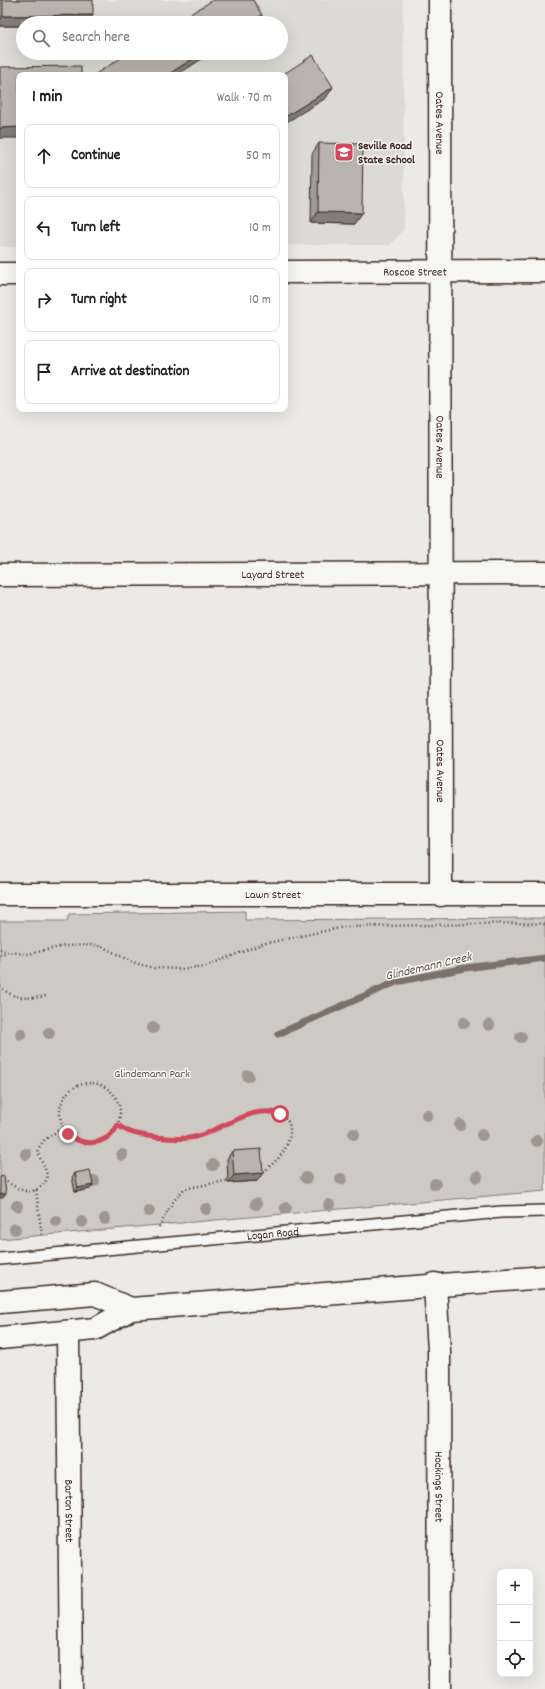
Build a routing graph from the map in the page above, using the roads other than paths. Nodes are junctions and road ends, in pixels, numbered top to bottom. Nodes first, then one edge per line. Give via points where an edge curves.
1 (440, 0) edge
2 (545, 271) edge
3 (288, 272) edge
4 (440, 272) junction
5 (0, 274) edge
6 (16, 274) edge
7 (545, 573) edge
8 (0, 574) edge
9 (440, 574) junction
10 (0, 894) edge
11 (545, 894) edge
12 (441, 895) junction
13 (545, 1210) edge
14 (0, 1259) edge
15 (545, 1277) edge
16 (435, 1284) junction
17 (0, 1302) edge
18 (131, 1309) junction
19 (68, 1332) junction
20 (0, 1338) edge
21 (71, 1689) edge
22 (440, 1689) edge

1 - 4 street, Oates Avenue
2 - 4 street, Roscoe Street
3 - 4 street, Roscoe Street
4 - 9 street, Oates Avenue
5 - 6 street
7 - 9 street, Layard Street
8 - 9 street, Layard Street
9 - 12 street, Oates Avenue
10 - 12 street, Lawn Street
11 - 12 street, Lawn Street
13 - 14 lane, Logan Road
15 - 16 street
16 - 18 street
16 - 22 street, Hockings Street via 439,1351
17 - 18 street via 95,1294
18 - 19 street via 96,1330
19 - 20 street
19 - 21 street, Barton Street

